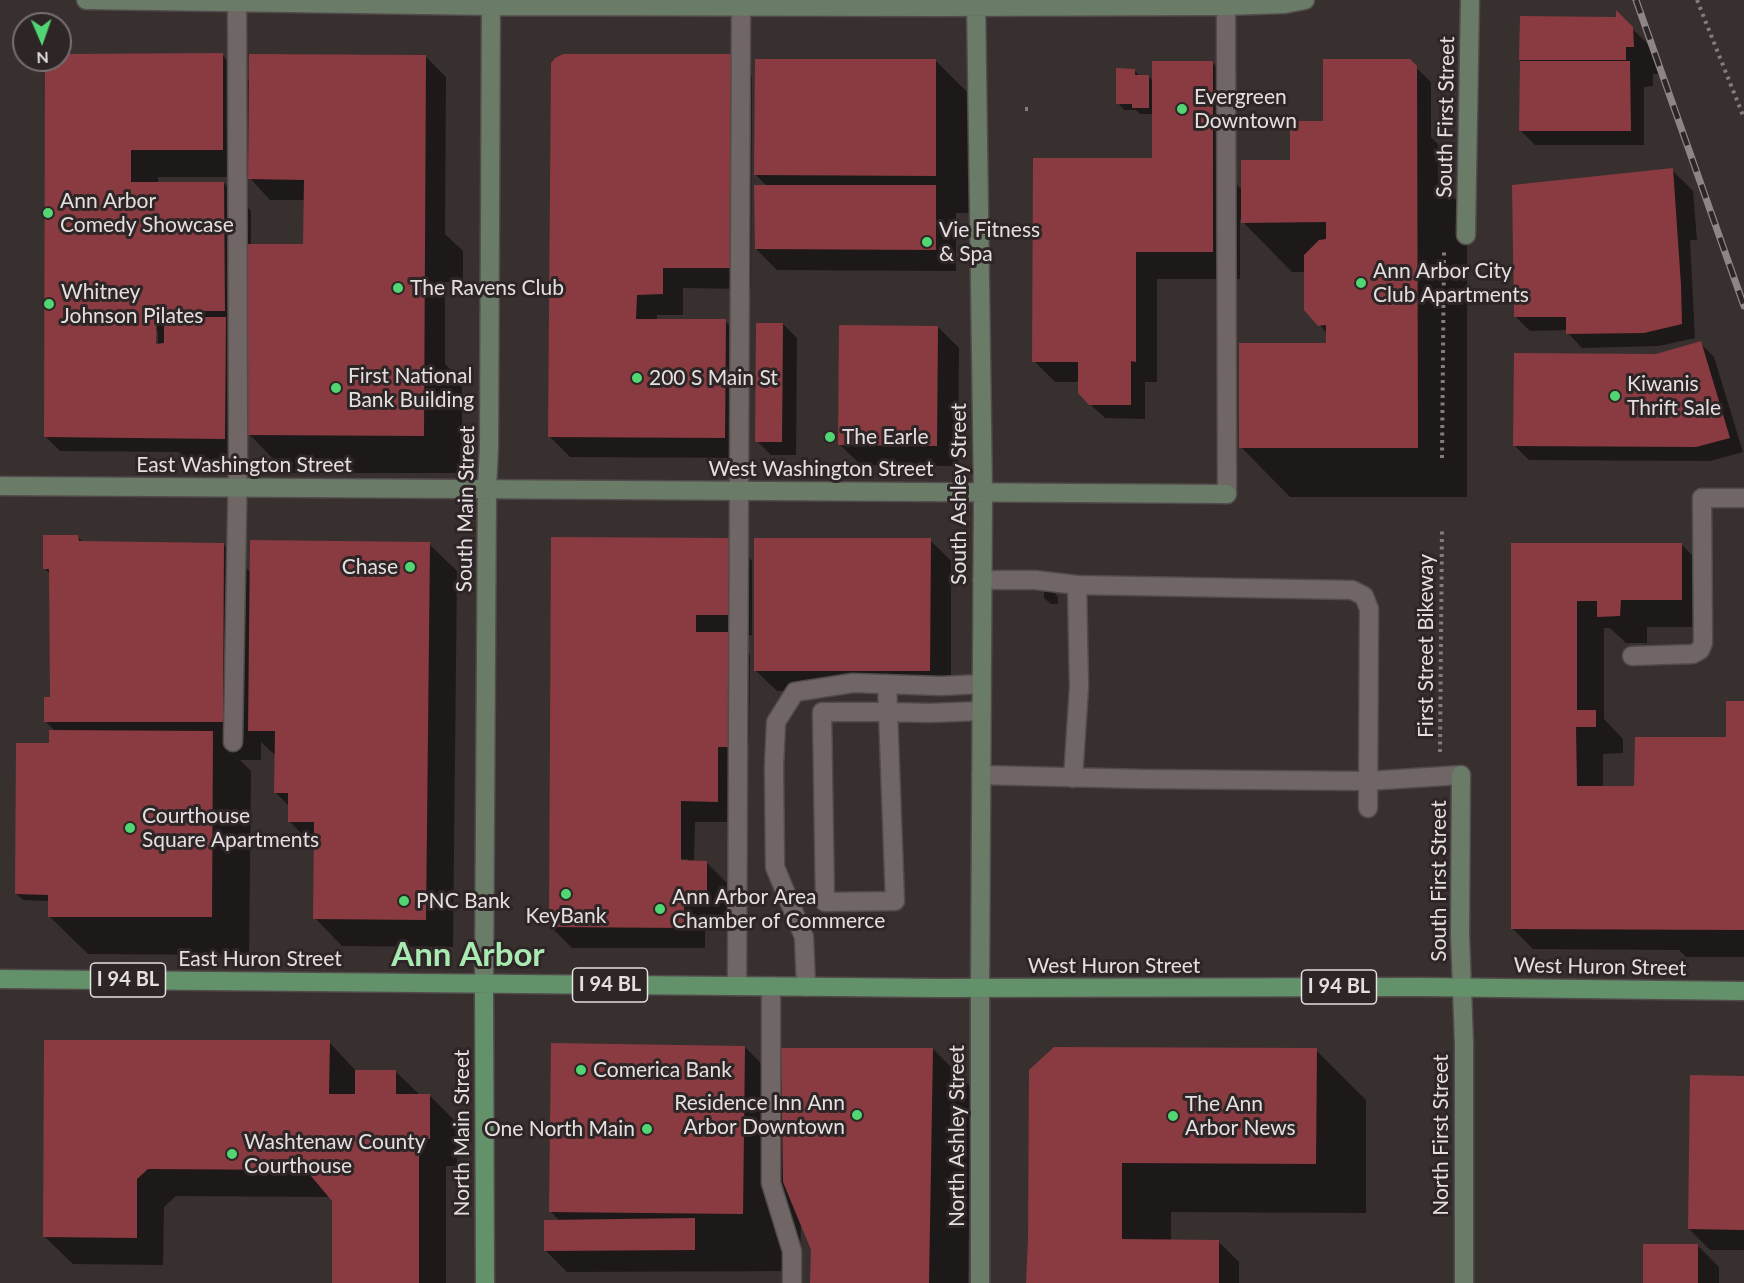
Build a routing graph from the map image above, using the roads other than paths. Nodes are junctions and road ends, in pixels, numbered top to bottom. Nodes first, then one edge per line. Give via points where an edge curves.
1 (86, 0) edge
2 (1304, 0) edge
3 (1470, 0) edge
4 (237, 1) edge
5 (491, 3) edge
6 (741, 3) edge
7 (976, 3) edge
8 (1178, 3) edge
9 (1226, 6) junction
10 (1466, 235) dead end
11 (0, 486) edge
12 (237, 488) junction
13 (487, 489) junction
14 (740, 491) junction
15 (983, 492) junction
16 (1744, 498) edge
17 (982, 580) junction
18 (1077, 585) junction
19 (1632, 656) dead end
20 (887, 684) junction
21 (981, 684) junction
22 (981, 711) junction
23 (888, 712) junction
24 (233, 742) dead end
25 (981, 775) junction
26 (1073, 778) junction
27 (1367, 781) junction
28 (1368, 808) dead end
29 (0, 979) edge
30 (484, 983) junction
31 (736, 986) junction
32 (771, 986) junction
33 (806, 987) junction
34 (1462, 987) junction
35 (980, 989) junction
36 (1744, 991) edge
37 (484, 1283) edge
38 (792, 1283) edge
39 (980, 1283) edge
40 (1464, 1283) edge

1 - 4 street
2 - 9 street
3 - 10 street, South First Street
4 - 5 street
4 - 12 street
5 - 6 street
5 - 13 street, South Main Street
6 - 7 street
6 - 14 street
7 - 8 street
7 - 15 street, South Ashley Street
8 - 9 street
9 - 15 street, West Washington Street via 1227,494
11 - 12 street, East Washington Street
12 - 13 street, East Washington Street
12 - 24 street
13 - 14 street, West Washington Street
13 - 30 street, South Main Street
14 - 15 street, West Washington Street
14 - 31 street
15 - 17 street, South Ashley Street
16 - 19 street via 1702,498 1700,650 1693,654
17 - 18 street
17 - 21 street, South Ashley Street
18 - 26 street via 1079,687
18 - 27 street via 1352,590 1364,596 1369,609
20 - 21 street
20 - 23 street
20 - 33 street via 853,683 795,692 776,722 775,867 804,937
21 - 22 street, South Ashley Street
22 - 23 street
22 - 25 street, South Ashley Street
23 - 23 street via 822,712 825,902 895,901
25 - 26 street
25 - 35 street, South Ashley Street
26 - 27 street
27 - 28 street
27 - 34 street, South First Street via 1461,775
29 - 30 main road, East Huron Street / I 94 BL
30 - 31 main road, West Huron Street / I 94 BL
30 - 37 main road, North Main Street
31 - 32 main road, West Huron Street / I 94 BL
32 - 33 main road, West Huron Street / I 94 BL
32 - 38 street via 771,1183 792,1251
33 - 35 main road, West Huron Street / I 94 BL
34 - 35 main road, West Huron Street / I 94 BL
34 - 36 main road, West Huron Street / I 94 BL
34 - 40 street, North First Street
35 - 39 street, North Ashley Street

